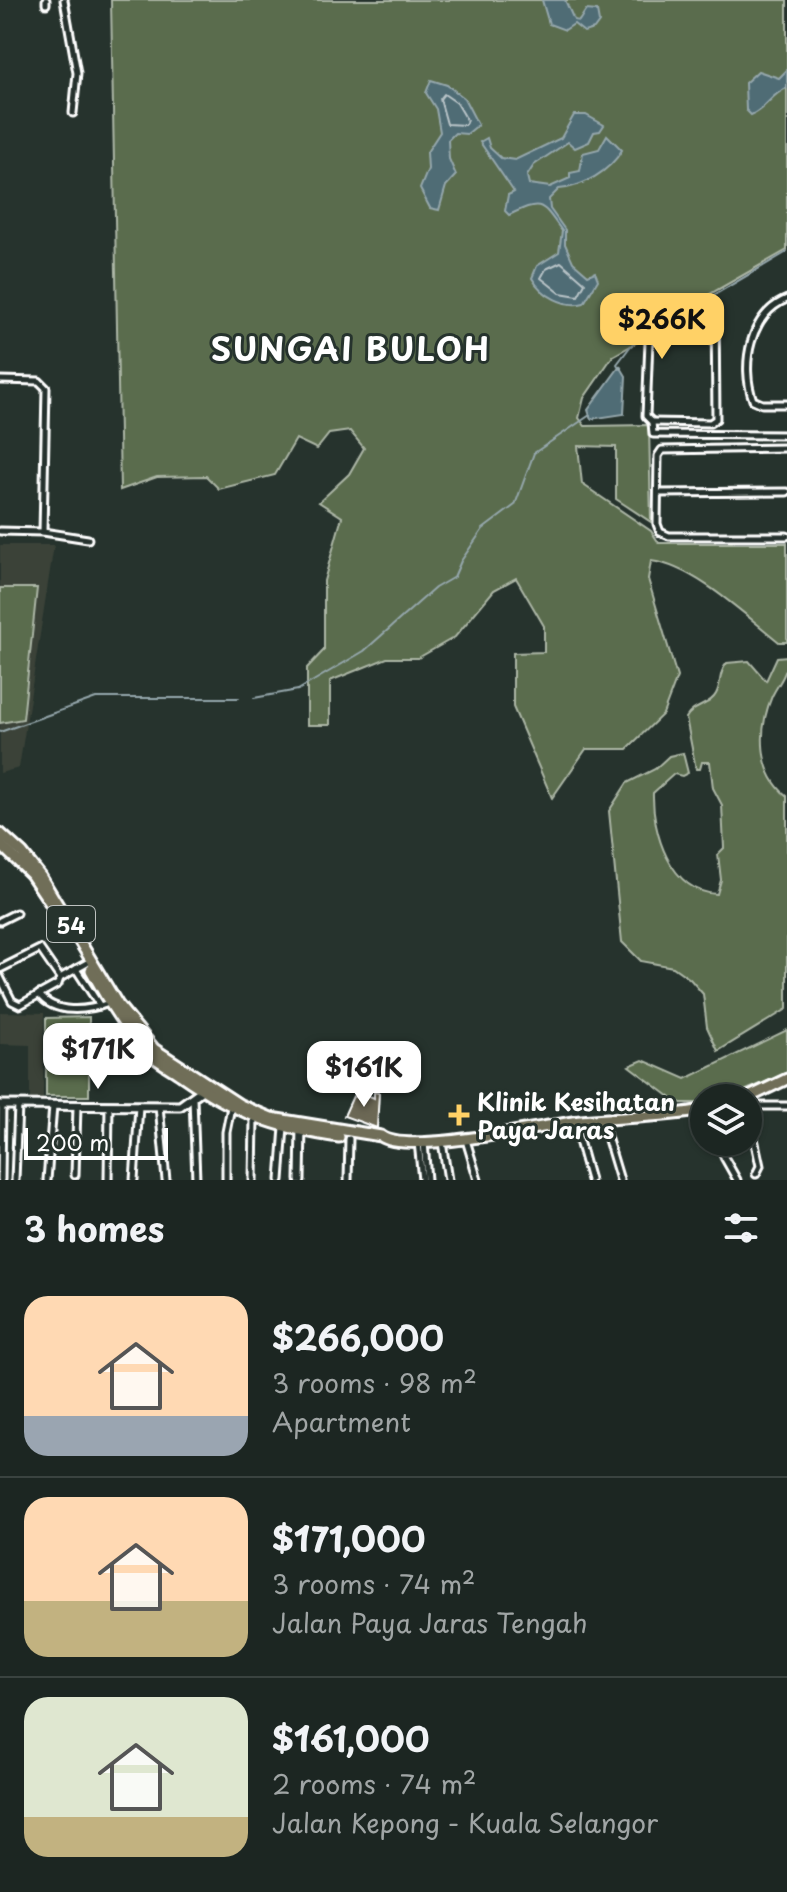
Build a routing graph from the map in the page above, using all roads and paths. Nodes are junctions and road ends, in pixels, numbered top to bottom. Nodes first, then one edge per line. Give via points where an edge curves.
1 (64, 0) edge
2 (73, 113) dead end
3 (787, 299) edge
4 (715, 309) dead end
5 (690, 322) dead end
6 (0, 380) edge
7 (787, 404) edge
8 (652, 422) junction
9 (662, 422) junction
10 (663, 434) junction
11 (787, 435) edge
12 (787, 448) edge
13 (787, 492) edge
14 (658, 493) junction
15 (0, 531) edge
16 (43, 532) junction
17 (787, 536) edge
18 (88, 539) dead end
19 (0, 835) edge
20 (0, 844) edge
21 (16, 913) dead end
22 (0, 921) edge
23 (87, 963) junction
24 (0, 969) edge
25 (76, 969) junction
26 (0, 977) edge
27 (60, 978) junction
28 (39, 994) junction
29 (104, 1004) junction
30 (787, 1079) edge
31 (202, 1090) junction
32 (762, 1091) edge
33 (193, 1098) junction
34 (1, 1105) edge
35 (18, 1105) junction
36 (53, 1106) junction
37 (77, 1106) junction
38 (109, 1106) junction
39 (139, 1106) junction
40 (159, 1106) junction
41 (787, 1106) edge
42 (231, 1107) junction
43 (762, 1107) edge
44 (690, 1111) edge
45 (254, 1118) junction
46 (602, 1119) junction
47 (574, 1122) junction
48 (284, 1127) junction
49 (301, 1128) junction
50 (349, 1139) junction
51 (466, 1139) junction
52 (386, 1140) junction
53 (442, 1141) junction
54 (421, 1142) junction
55 (724, 1156) edge
56 (758, 1156) edge
57 (756, 1174) dead end
58 (75, 1175) dead end
59 (1, 1180) edge
60 (15, 1180) edge
61 (47, 1180) edge
62 (108, 1180) edge
63 (134, 1180) edge
64 (166, 1180) edge
65 (196, 1180) edge
66 (226, 1180) edge
67 (253, 1180) edge
68 (280, 1180) edge
69 (300, 1180) edge
70 (348, 1180) edge
71 (424, 1180) edge
72 (448, 1180) edge
73 (478, 1180) edge
74 (590, 1180) edge
75 (620, 1180) edge
76 (737, 1180) edge

1 - 2 street via 77,73
3 - 7 street via 766,312 754,331 750,369 753,400
4 - 9 street via 716,419
5 - 8 street via 649,341 646,416
6 - 16 street via 39,381 46,388
8 - 9 street
8 - 10 street via 653,434
9 - 10 street
10 - 11 street
12 - 14 street via 665,449 658,456
13 - 14 street
14 - 17 street via 658,529 669,536
15 - 16 street
16 - 18 street
19 - 49 highway, 54 via 22,853 58,901 144,1040 240,1105
20 - 23 highway, 54 via 31,874
21 - 22 street
23 - 25 street
23 - 29 highway, 54
24 - 27 street via 40,949
25 - 27 street
25 - 29 street
26 - 28 street via 16,1005
27 - 28 street
28 - 29 street via 57,1009
29 - 31 highway, 54 via 149,1053
30 - 32 highway
31 - 33 street
31 - 42 highway, 54
33 - 40 street via 184,1105
33 - 65 street
34 - 35 street
34 - 59 street
35 - 36 street
35 - 60 street
36 - 37 street
36 - 61 street
37 - 38 street
37 - 58 street
38 - 39 street
38 - 62 street
39 - 40 street
39 - 63 street
40 - 64 street
41 - 43 street
42 - 45 highway, 54
42 - 66 street
44 - 46 highway, 54
45 - 48 highway, 54
45 - 67 street
46 - 47 highway, 54
46 - 75 street
47 - 51 highway, 54
47 - 74 street
48 - 49 highway, 54
48 - 68 street
49 - 50 highway, 54
49 - 52 highway, 54
49 - 69 street
50 - 52 highway, 54
50 - 70 street
51 - 53 highway, 54
51 - 73 street
52 - 54 highway, 54
53 - 54 highway, 54
53 - 72 street
54 - 71 street
55 - 76 street
56 - 57 street

